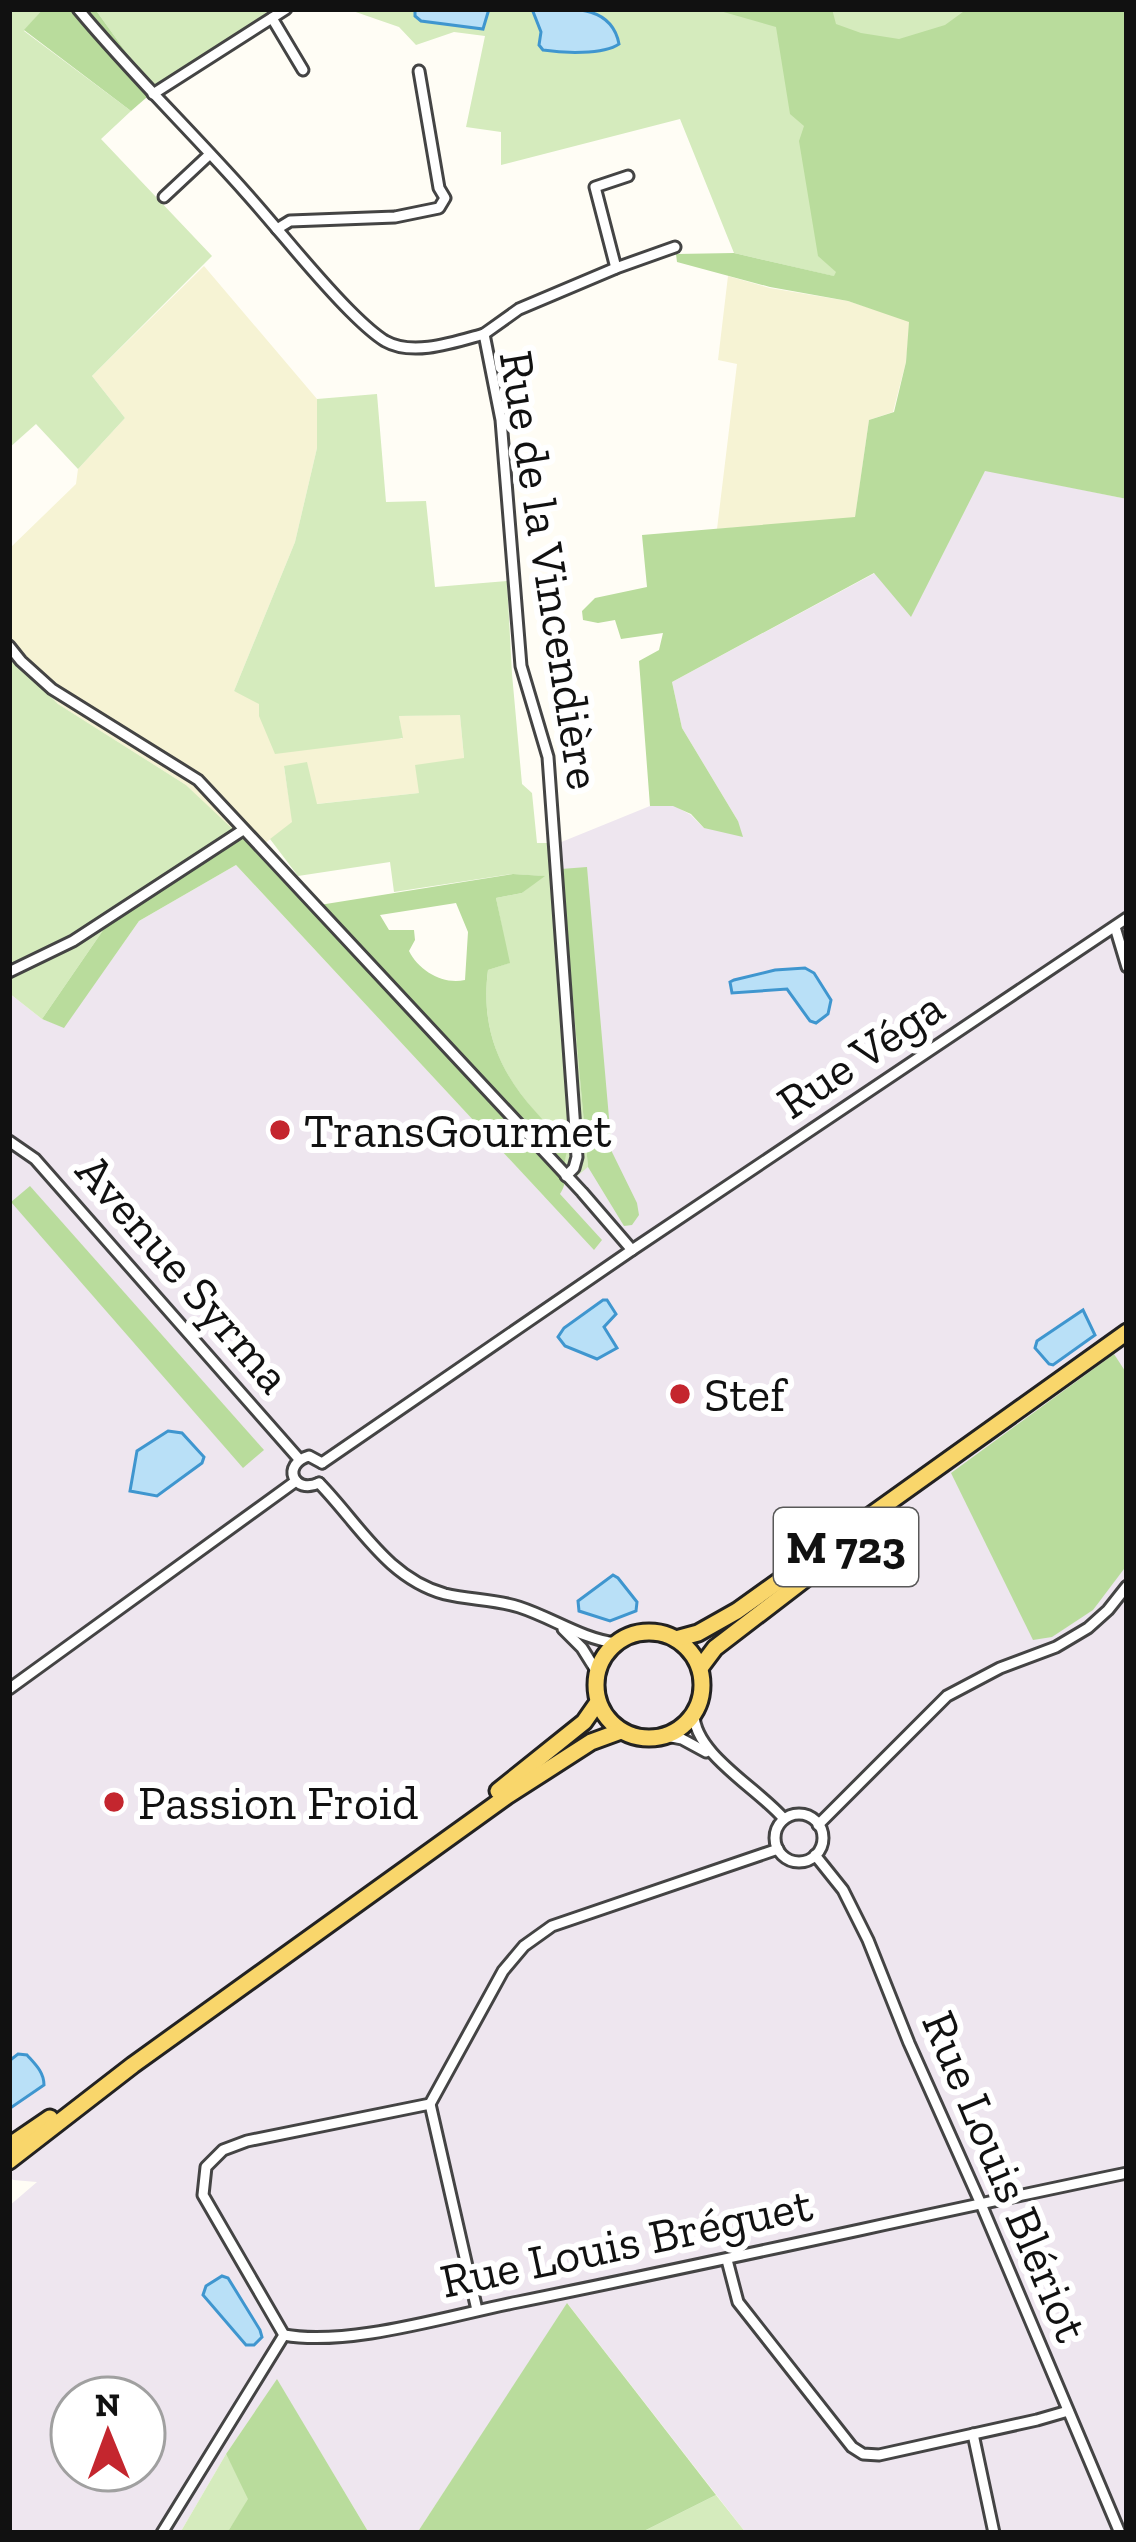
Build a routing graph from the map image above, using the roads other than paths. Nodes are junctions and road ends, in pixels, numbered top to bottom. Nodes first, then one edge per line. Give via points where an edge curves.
1 (78, 9) edge
2 (286, 9) edge
3 (272, 18) junction
4 (303, 70) dead end
5 (418, 71) dead end
6 (153, 94) junction
7 (210, 154) junction
8 (628, 176) dead end
9 (164, 197) dead end
10 (277, 229) junction
11 (675, 247) dead end
12 (616, 268) junction
13 (484, 334) junction
14 (9, 646) edge
15 (243, 830) junction
16 (1127, 918) edge
17 (1115, 927) junction
18 (1127, 967) edge
19 (9, 972) edge
20 (9, 1141) edge
21 (566, 1176) junction
22 (628, 1253) junction
23 (1127, 1332) edge
24 (994, 1428) junction
25 (299, 1459) junction
26 (322, 1463) junction
27 (296, 1481) junction
28 (319, 1484) junction
29 (1127, 1586) edge
30 (555, 1621) junction
31 (676, 1639) junction
32 (616, 1643) junction
33 (700, 1668) junction
34 (597, 1672) junction
35 (9, 1689) edge
36 (598, 1702) junction
37 (694, 1714) junction
38 (621, 1730) junction
39 (666, 1736) junction
40 (721, 1761) junction
41 (784, 1819) junction
42 (818, 1825) junction
43 (778, 1850) junction
44 (815, 1855) junction
45 (357, 1901) junction
46 (133, 2065) junction
47 (430, 2104) junction
48 (9, 2146) edge
49 (9, 2161) edge
50 (1127, 2173) edge
51 (980, 2204) junction
52 (727, 2260) junction
53 (477, 2310) junction
54 (284, 2335) junction
55 (1067, 2411) junction
56 (974, 2434) junction
57 (162, 2533) edge
58 (994, 2533) edge
59 (1120, 2533) edge

1 - 6 street, Rue de la Vincendière
2 - 3 street
3 - 4 street
3 - 6 street
5 - 10 street via 445,198 439,208 290,221
6 - 7 street, Rue de la Vincendière
7 - 9 street
7 - 10 street, Rue de la Vincendière
8 - 12 street via 595,187
10 - 13 street, Rue de la Vincendière via 388,343 406,348
11 - 12 street
12 - 13 street via 519,309
13 - 21 street, Rue de la Vincendière via 501,421 521,666 548,757 577,1156
14 - 15 street via 52,689 198,780
15 - 19 street via 73,941
15 - 21 street
16 - 17 street, Rue Véga
17 - 18 street
17 - 22 street, Rue Véga
20 - 25 street, Avenue Syrma via 35,1159
21 - 22 street
22 - 26 street, Rue Véga
23 - 24 main road, M 723
24 - 31 main road, M 723 via 737,1611
24 - 33 main road, M 723 via 715,1648
25 - 26 street
25 - 27 street
26 - 28 street
27 - 28 street
27 - 35 street
28 - 30 street via 406,1577
29 - 42 street via 1088,1628 947,1696
30 - 32 street
30 - 34 street
31 - 32 main road via 649,1632
31 - 33 main road
32 - 34 main road
33 - 37 main road
34 - 36 main road
36 - 38 main road
36 - 45 main road via 556,1746
37 - 39 main road
37 - 40 street via 698,1736
38 - 39 main road
38 - 45 main road via 536,1777
39 - 40 street
40 - 41 street
41 - 42 street via 803,1814
41 - 43 street
42 - 44 street
43 - 44 street via 795,1861
43 - 47 street via 552,1926 524,1946
44 - 51 street, Rue Louis Blériot via 868,1940
45 - 46 main road
46 - 48 main road
46 - 49 main road
47 - 53 street
47 - 54 street via 247,2141 206,2167 202,2195
50 - 51 street, Rue Louis Bréguet
51 - 52 street, Rue Louis Bréguet
51 - 55 street, Rue Louis Blériot
52 - 53 street, Rue Louis Bréguet
52 - 56 street via 738,2302 858,2452 879,2455
53 - 54 street, Rue Louis Bréguet via 365,2334
54 - 57 street
55 - 56 street
55 - 59 street, Rue Louis Blériot
56 - 58 street

